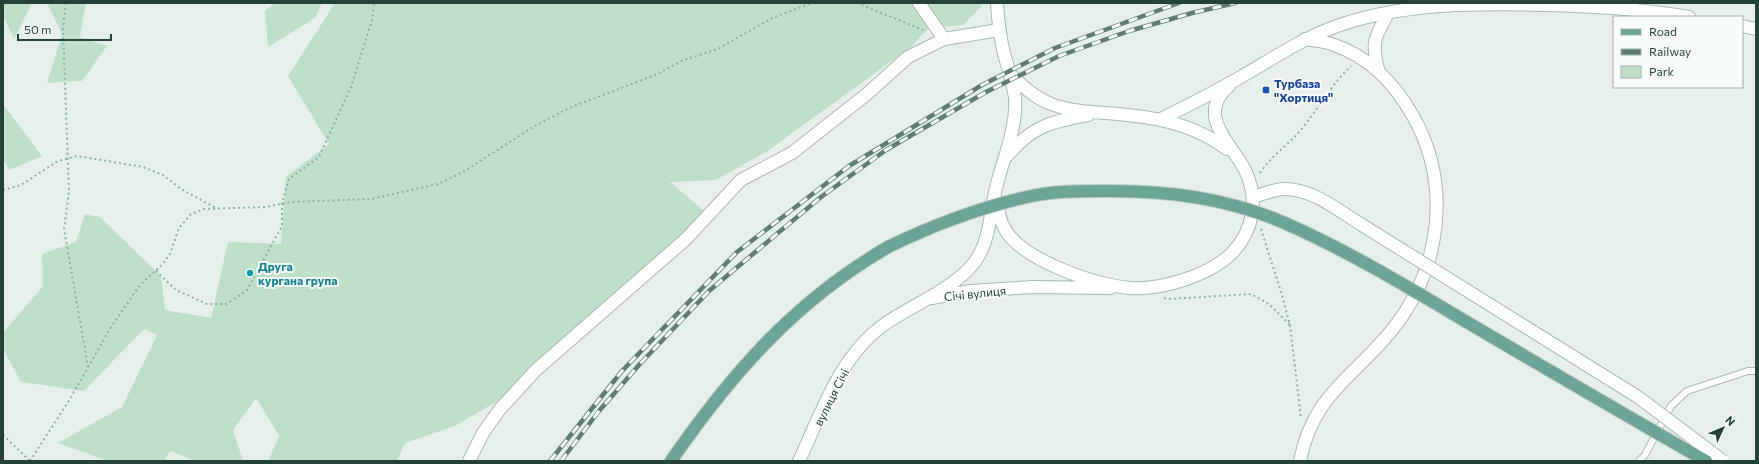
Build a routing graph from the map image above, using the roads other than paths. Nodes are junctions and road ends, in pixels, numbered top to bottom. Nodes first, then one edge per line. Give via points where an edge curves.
1 (919, 3) edge
2 (996, 3) edge
3 (1388, 13) junction
4 (1683, 16) edge
5 (1743, 26) edge
6 (1756, 29) edge
7 (999, 30) junction
8 (944, 39) junction
9 (1304, 39) junction
10 (1378, 69) junction
11 (1012, 76) junction
12 (1238, 79) junction
13 (1099, 113) junction
14 (1161, 119) junction
15 (1233, 153) junction
16 (1006, 157) junction
17 (995, 191) junction
18 (1252, 192) junction
19 (1130, 288) junction
20 (929, 298) junction
21 (1756, 371) edge
22 (469, 461) edge
23 (671, 461) edge
24 (799, 461) edge
25 (1300, 461) edge
26 (1639, 461) edge
27 (1706, 461) edge
28 (1723, 461) edge

1 - 8 main road
2 - 7 main road
3 - 4 main road via 1488,4 1595,6
3 - 9 main road via 1346,23
3 - 10 main road via 1376,39 1374,50
5 - 6 main road
7 - 8 main road
7 - 11 main road
8 - 22 main road via 908,57 867,94 792,153 741,180 686,239 536,370 500,409 483,433
9 - 10 main road via 1333,44 1360,56
9 - 12 main road
10 - 25 main road via 1400,94 1429,151 1435,177 1438,212 1433,241 1426,271 1413,299 1392,330 1333,391 1316,414 1304,441
11 - 13 main road via 1035,96 1051,104
11 - 16 main road via 1014,122
12 - 14 main road
12 - 15 main road via 1226,88 1215,109 1215,120 1220,133
13 - 14 main road
13 - 16 main road via 1062,120 1039,128 1021,139
14 - 15 main road via 1215,140
15 - 18 main road via 1244,170
16 - 17 main road, Січі вулиця
17 - 19 main road via 1006,232 1019,247 1046,263 1084,277
17 - 20 main road, Січі вулиця via 983,248 974,264
18 - 19 main road via 1251,222 1244,237 1231,254 1190,278 1158,286
18 - 28 main road, bridge via 1298,190 1312,195 1638,397
19 - 20 main road, Січі вулиця via 1032,287 970,291
20 - 24 main road, вулиця Січі via 903,311 880,327 860,346 839,375
21 - 26 lane via 1748,371 1687,391 1671,406 1645,455
23 - 27 main road, bridge via 699,420 747,361 795,314 836,280 888,247 951,219 1029,196 1074,191 1131,190 1184,194 1233,205 1286,224 1399,281

